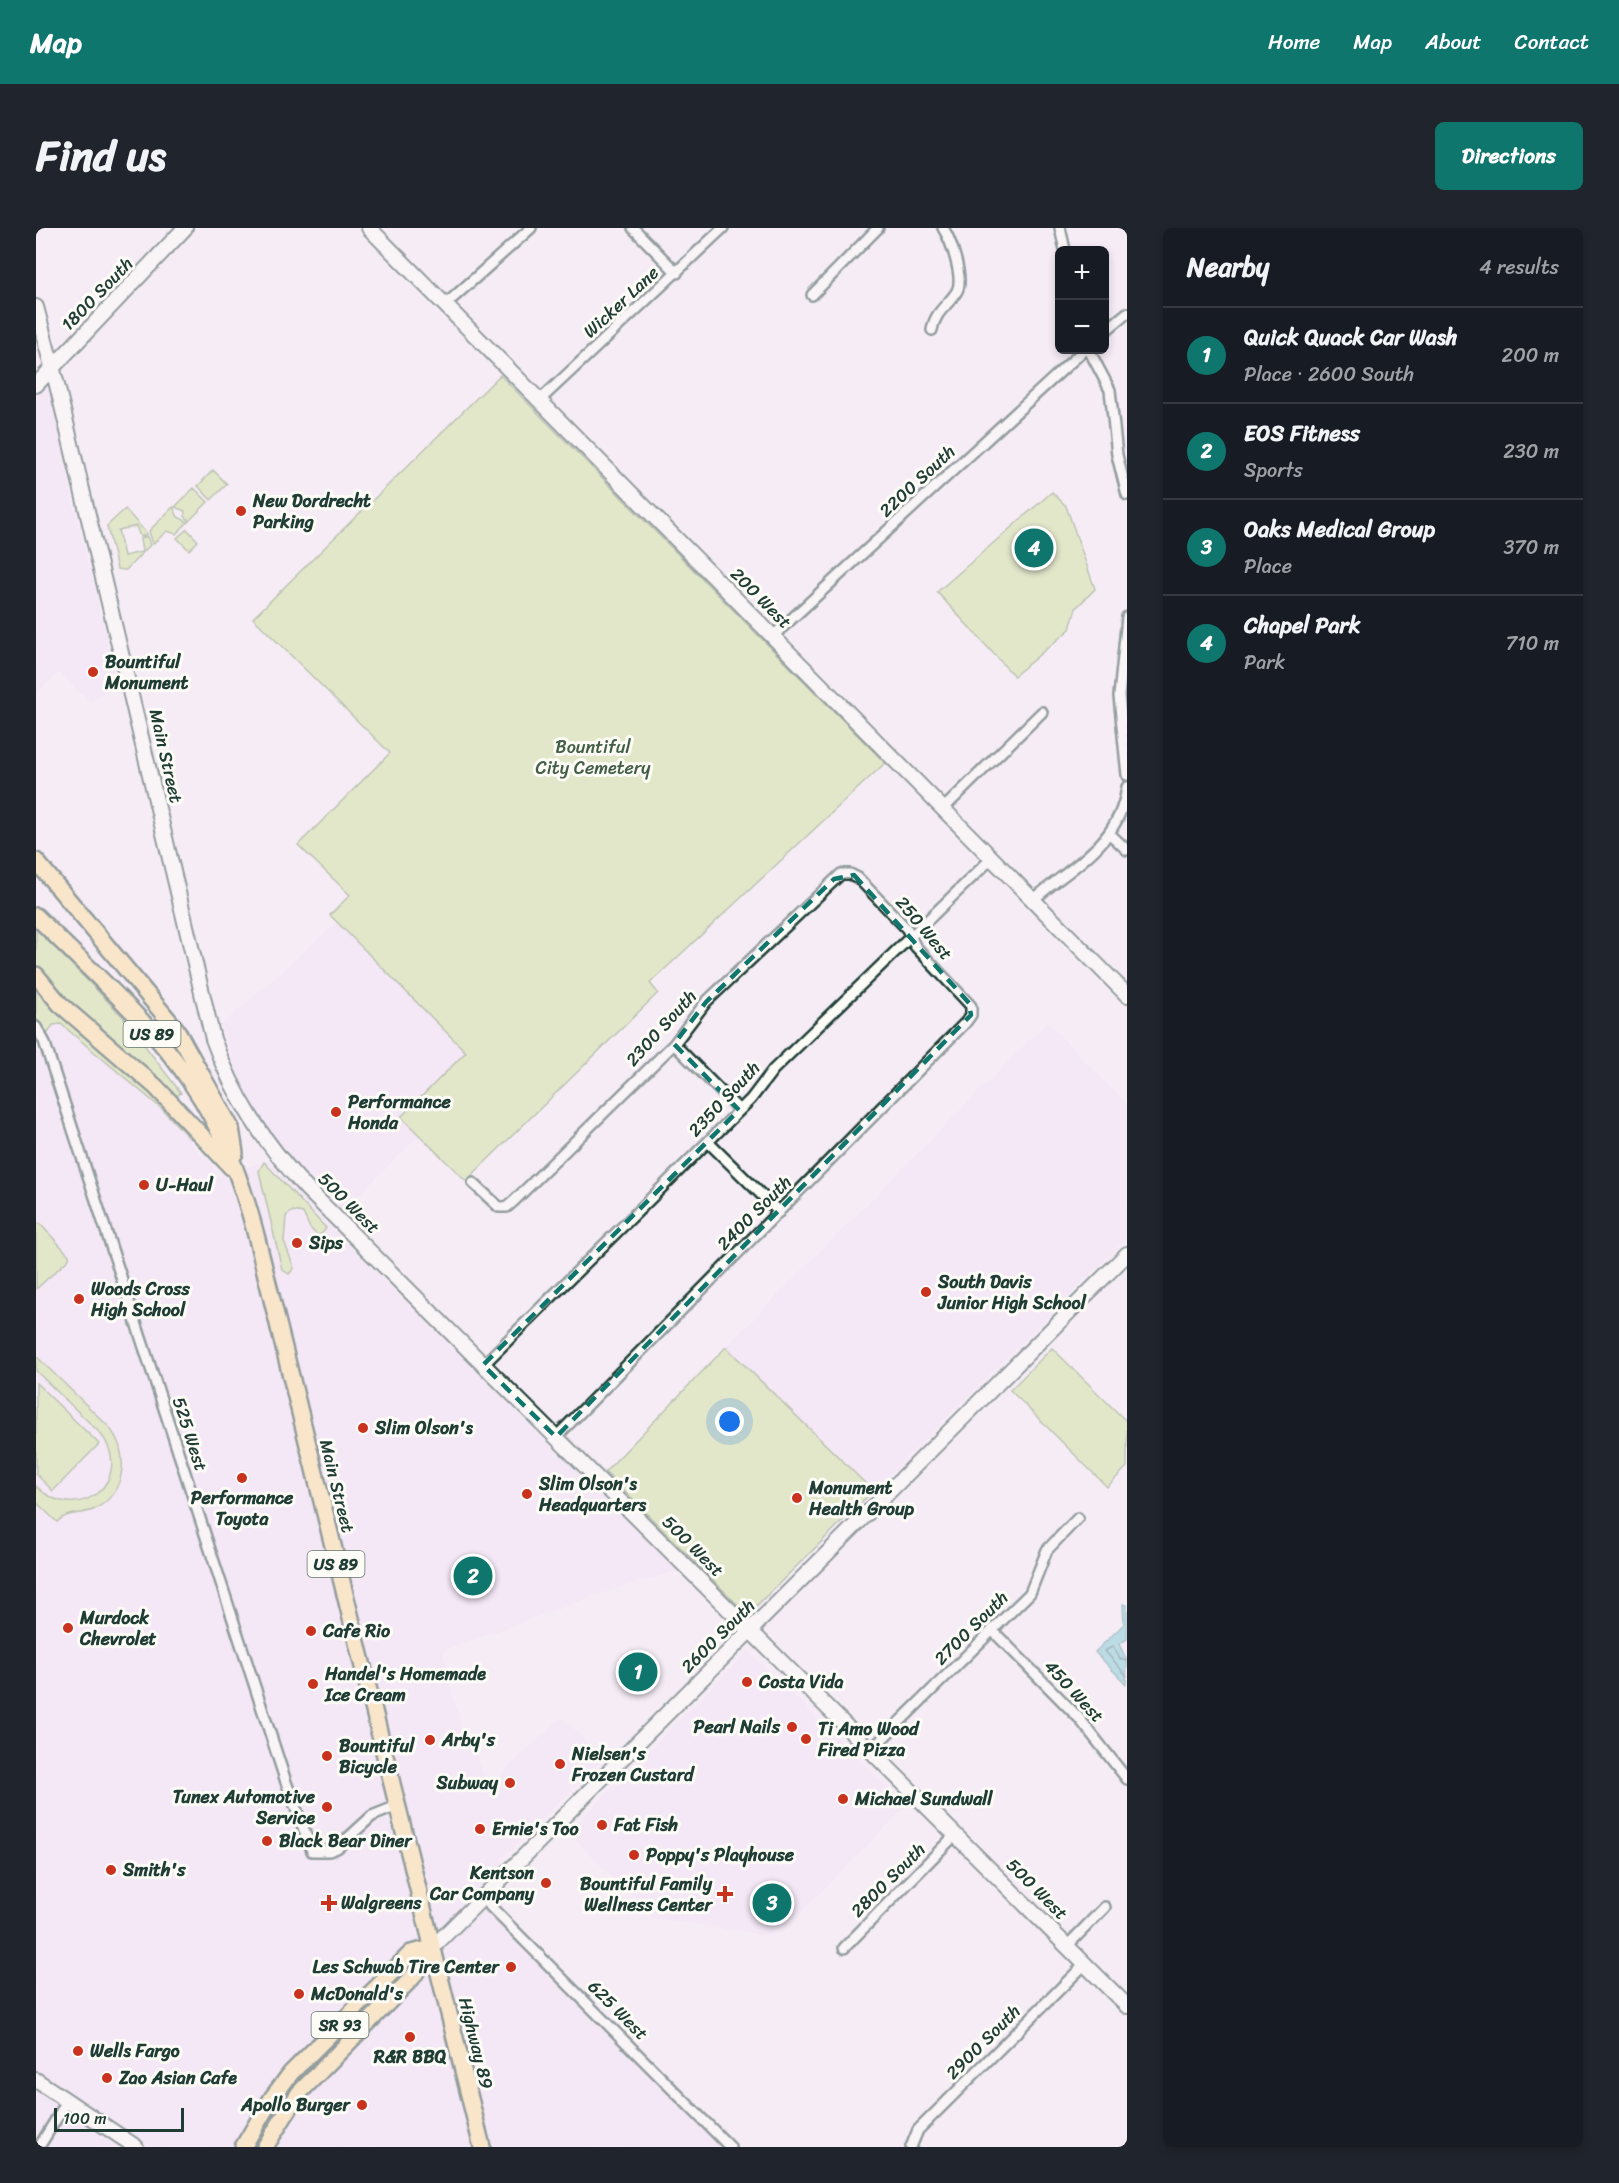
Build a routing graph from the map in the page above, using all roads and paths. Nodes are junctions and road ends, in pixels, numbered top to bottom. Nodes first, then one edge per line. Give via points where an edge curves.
1 (185, 228) edge
2 (369, 228) edge
3 (531, 228) edge
4 (633, 228) edge
5 (723, 228) edge
6 (878, 228) edge
7 (944, 228) edge
8 (1060, 228) edge
9 (1064, 246) edge
10 (677, 273) junction
11 (812, 295) dead end
12 (445, 305) junction
13 (36, 307) edge
14 (1127, 313) edge
15 (1109, 328) edge
16 (932, 330) dead end
17 (1080, 354) edge
18 (1091, 354) edge
19 (52, 367) junction
20 (36, 385) edge
21 (540, 400) junction
22 (1127, 495) edge
23 (1127, 617) edge
24 (773, 636) junction
25 (1042, 712) dead end
26 (1127, 768) edge
27 (1127, 787) edge
28 (943, 809) junction
29 (1110, 834) junction
30 (1127, 850) edge
31 (992, 858) junction
32 (36, 861) edge
33 (846, 873) joint
34 (1033, 900) junction
35 (36, 916) edge
36 (911, 937) junction
37 (36, 975) edge
38 (1127, 995) edge
39 (972, 1010) joint
40 (36, 1027) edge
41 (213, 1039) joint
42 (674, 1044) junction
43 (740, 1110) junction
44 (708, 1142) junction
45 (237, 1173) junction
46 (473, 1182) dead end
47 (779, 1212) junction
48 (1127, 1254) edge
49 (483, 1365) junction
50 (556, 1437) junction
51 (1078, 1518) dead end
52 (992, 1630) junction
53 (750, 1631) junction
54 (870, 1751) junction
55 (1127, 1779) edge
56 (397, 1806) junction
57 (955, 1835) junction
58 (482, 1898) junction
59 (1106, 1906) dead end
60 (1067, 1946) junction
61 (844, 1947) dead end
62 (432, 1948) junction
63 (1085, 1964) junction
64 (1127, 2006) edge
65 (36, 2080) edge
66 (68, 2100) junction
67 (39, 2147) edge
68 (136, 2147) edge
69 (243, 2147) edge
70 (265, 2147) edge
71 (482, 2147) edge
72 (730, 2147) edge
73 (911, 2147) edge

1 - 19 street, 1800 South
2 - 12 street, 200 West
3 - 12 street
4 - 10 street
5 - 10 street, Wicker Lane
6 - 11 street
7 - 16 street via 959,281 956,292 936,315
8 - 9 street
10 - 21 street, Wicker Lane
12 - 21 street, 200 West
13 - 19 street, Main Street
14 - 15 street
17 - 24 street, 2200 South
18 - 22 street via 1110,390 1117,455
19 - 20 street, 1800 South
19 - 41 street, Main Street
21 - 24 street, 200 West
23 - 26 street via 1119,696
24 - 28 street, 200 West
25 - 28 street
27 - 29 street via 1123,809
28 - 31 street, 200 West
29 - 30 street
29 - 34 street
31 - 34 street, 200 West
31 - 36 street, 2350 South
32 - 45 main road via 176,1029 231,1128
33 - 36 street, 250 West via 858,878
33 - 42 street, 2300 South via 834,879 706,1002
34 - 38 street, 200 West
35 - 45 main road, US 89 via 180,1067 214,1120
36 - 39 street, 250 West
36 - 43 street, 2350 South via 768,1075
37 - 45 main road via 60,1004 156,1087
39 - 47 street, 2400 South via 966,1022
40 - 56 street, 525 West via 44,1041 312,1851 337,1848 372,1816
41 - 49 street, 500 West via 240,1102 276,1156
42 - 43 street
42 - 46 street, 2300 South via 514,1201 502,1208
43 - 44 street, 2350 South
44 - 47 street
44 - 49 street, 2350 South
45 - 56 main road, Main Street / US 89 via 257,1239
47 - 50 street, 2400 South
48 - 53 street, 2600 South
49 - 50 street, 500 West
50 - 53 street, 500 West
51 - 52 street, 2700 South via 1047,1550 1030,1593
52 - 54 street, 2700 South
52 - 55 street, 450 West via 1079,1718
53 - 54 street, 500 West
53 - 58 street, 2600 South
54 - 57 street, 500 West
56 - 62 main road, Main Street / US 89
57 - 60 street, 500 West
57 - 61 street, 2800 South
58 - 62 street, 2600 South
58 - 72 street, 625 West
59 - 60 street
60 - 63 street, 500 West
62 - 69 main road, 2600 South / SR 93 via 411,1953 301,2063 272,2098
62 - 70 main road, SR 93 via 414,1976 304,2088
62 - 71 main road, Highway 89 / US 89
63 - 64 street, 500 West
63 - 73 street, 2900 South via 918,2130
65 - 66 street
66 - 67 street
66 - 68 street

